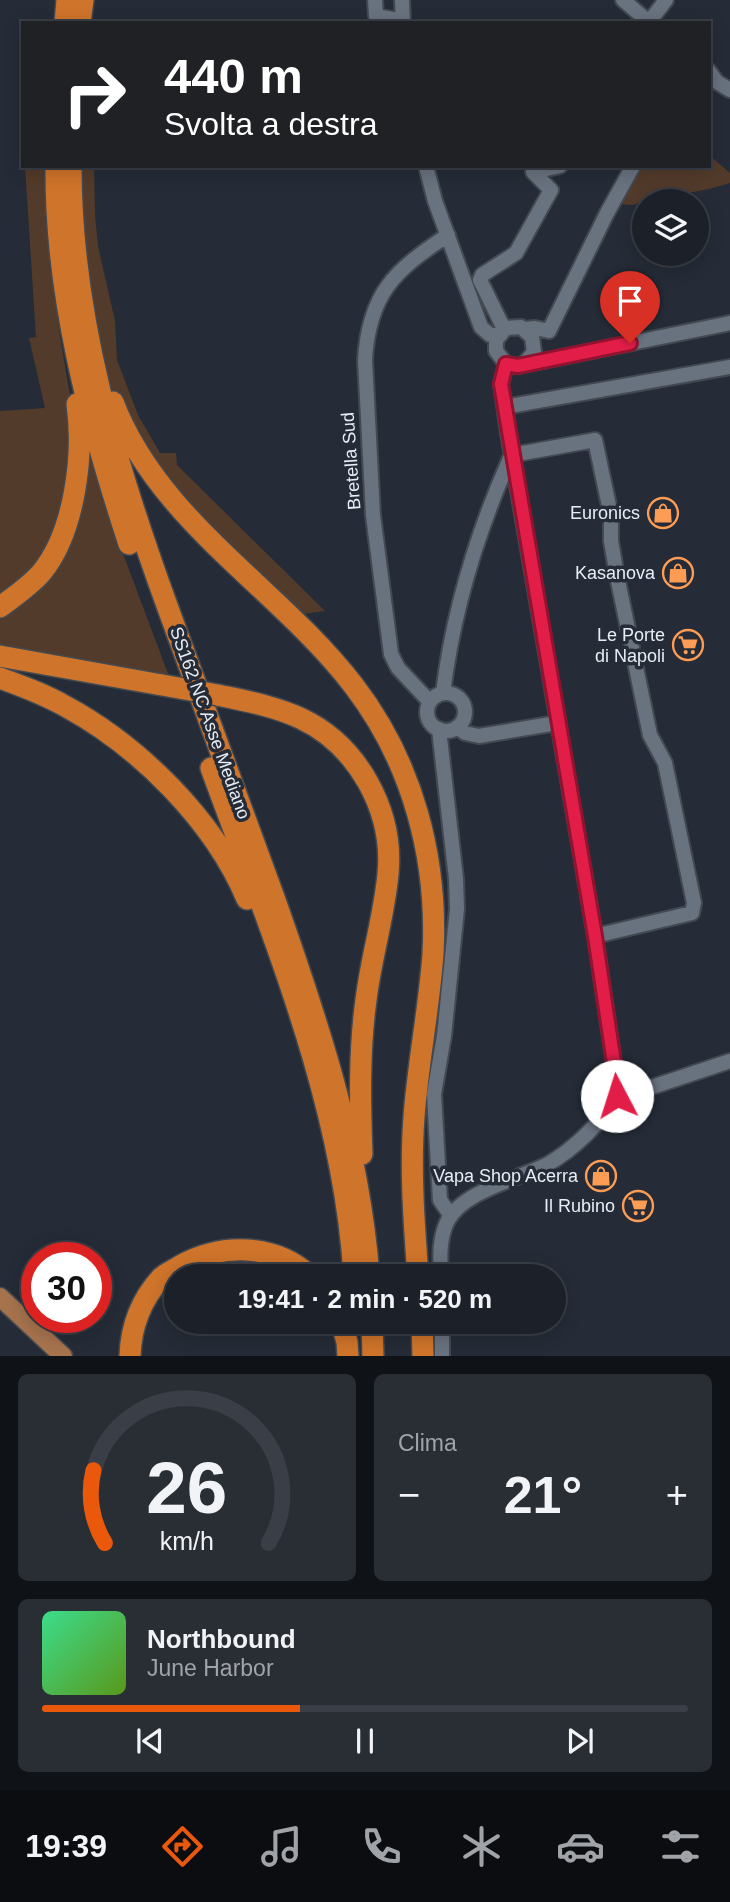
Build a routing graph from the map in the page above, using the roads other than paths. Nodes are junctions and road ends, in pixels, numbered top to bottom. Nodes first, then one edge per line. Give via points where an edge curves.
1 (67, 0) edge
2 (83, 0) edge
3 (375, 0) edge
4 (402, 0) edge
5 (623, 0) edge
6 (666, 0) edge
7 (65, 21) edge
8 (80, 21) edge
9 (398, 21) edge
10 (403, 21) edge
11 (647, 21) edge
12 (711, 73) edge
13 (730, 90) edge
14 (56, 168) edge
15 (71, 168) edge
16 (427, 168) edge
17 (551, 168) edge
18 (633, 168) edge
19 (448, 234) junction
20 (72, 280) junction
21 (730, 323) edge
22 (526, 329) junction
23 (501, 332) junction
24 (534, 347) junction
25 (555, 358) junction
26 (506, 364) junction
27 (524, 364) junction
28 (730, 367) edge
29 (505, 407) junction
30 (512, 455) junction
31 (0, 607) edge
32 (0, 656) edge
33 (0, 678) edge
34 (443, 693) junction
35 (430, 702) junction
36 (557, 723) junction
37 (457, 727) junction
38 (439, 729) junction
39 (595, 936) junction
40 (730, 1061) edge
41 (317, 1073) junction
42 (617, 1096) junction
43 (451, 1216) junction
44 (366, 1243) junction
45 (184, 1264) edge
46 (297, 1264) edge
47 (353, 1264) edge
48 (368, 1264) edge
49 (417, 1264) edge
50 (441, 1264) edge
51 (164, 1275) edge
52 (0, 1297) edge
53 (345, 1334) edge
54 (357, 1334) edge
55 (372, 1334) edge
56 (422, 1334) edge
57 (442, 1334) edge
58 (63, 1356) edge
59 (130, 1356) edge
60 (348, 1356) edge
61 (358, 1356) edge
62 (373, 1356) edge
63 (423, 1356) edge
64 (442, 1356) edge

1 - 7 highway
2 - 8 highway
3 - 9 street via 376,16
4 - 10 street
5 - 11 street
6 - 11 street
12 - 13 street
14 - 20 highway, SS162 NC Asse Mediano
15 - 20 highway, SS162 NC Asse Mediano
16 - 19 street
17 - 23 street via 533,172 551,190 516,253 482,275
18 - 22 street via 549,331
19 - 23 street via 481,327 490,335
19 - 35 street, Bretella Sud via 416,256 384,289 366,337 365,360 373,514 391,654
20 - 31 highway via 66,340 78,416 77,474 59,542 43,570
20 - 41 highway, SS162 NC Asse Mediano via 86,402 104,468 286,974
20 - 44 highway, SS162 NC Asse Mediano via 100,396 144,544 301,971 331,1068 348,1133
20 - 49 highway via 108,390 140,457 169,498 285,610 354,687 394,752 417,810 429,864 434,919 413,1141
21 - 25 street
22 - 23 street via 516,326
22 - 24 street
23 - 26 street via 496,351
24 - 25 street
24 - 27 street
25 - 27 street
26 - 27 street
26 - 29 street via 501,384
28 - 29 street
29 - 30 street
30 - 34 street via 474,556
30 - 36 street
30 - 39 street via 595,440 650,735 665,763 694,902 692,913
32 - 44 highway, bridge via 278,709 323,731 368,782 384,821 389,856 361,1059
33 - 41 highway via 94,723 157,774 200,821 246,895
34 - 35 street
34 - 37 street via 457,696 464,705 465,717
35 - 38 street via 430,721
36 - 37 street via 479,736
36 - 39 street
37 - 38 street
38 - 43 street via 457,909 434,1094 440,1200
39 - 42 street
40 - 42 street
41 - 47 highway, SS162 NC Asse Mediano via 347,1210
42 - 43 street via 565,1153 470,1199
43 - 50 street via 442,1239
44 - 48 highway, SS162 NC Asse Mediano
45 - 46 highway via 198,1256 233,1249 270,1252
51 - 59 highway via 137,1313
52 - 58 main road
53 - 60 highway
54 - 61 highway
55 - 62 highway
56 - 63 highway
57 - 64 street

